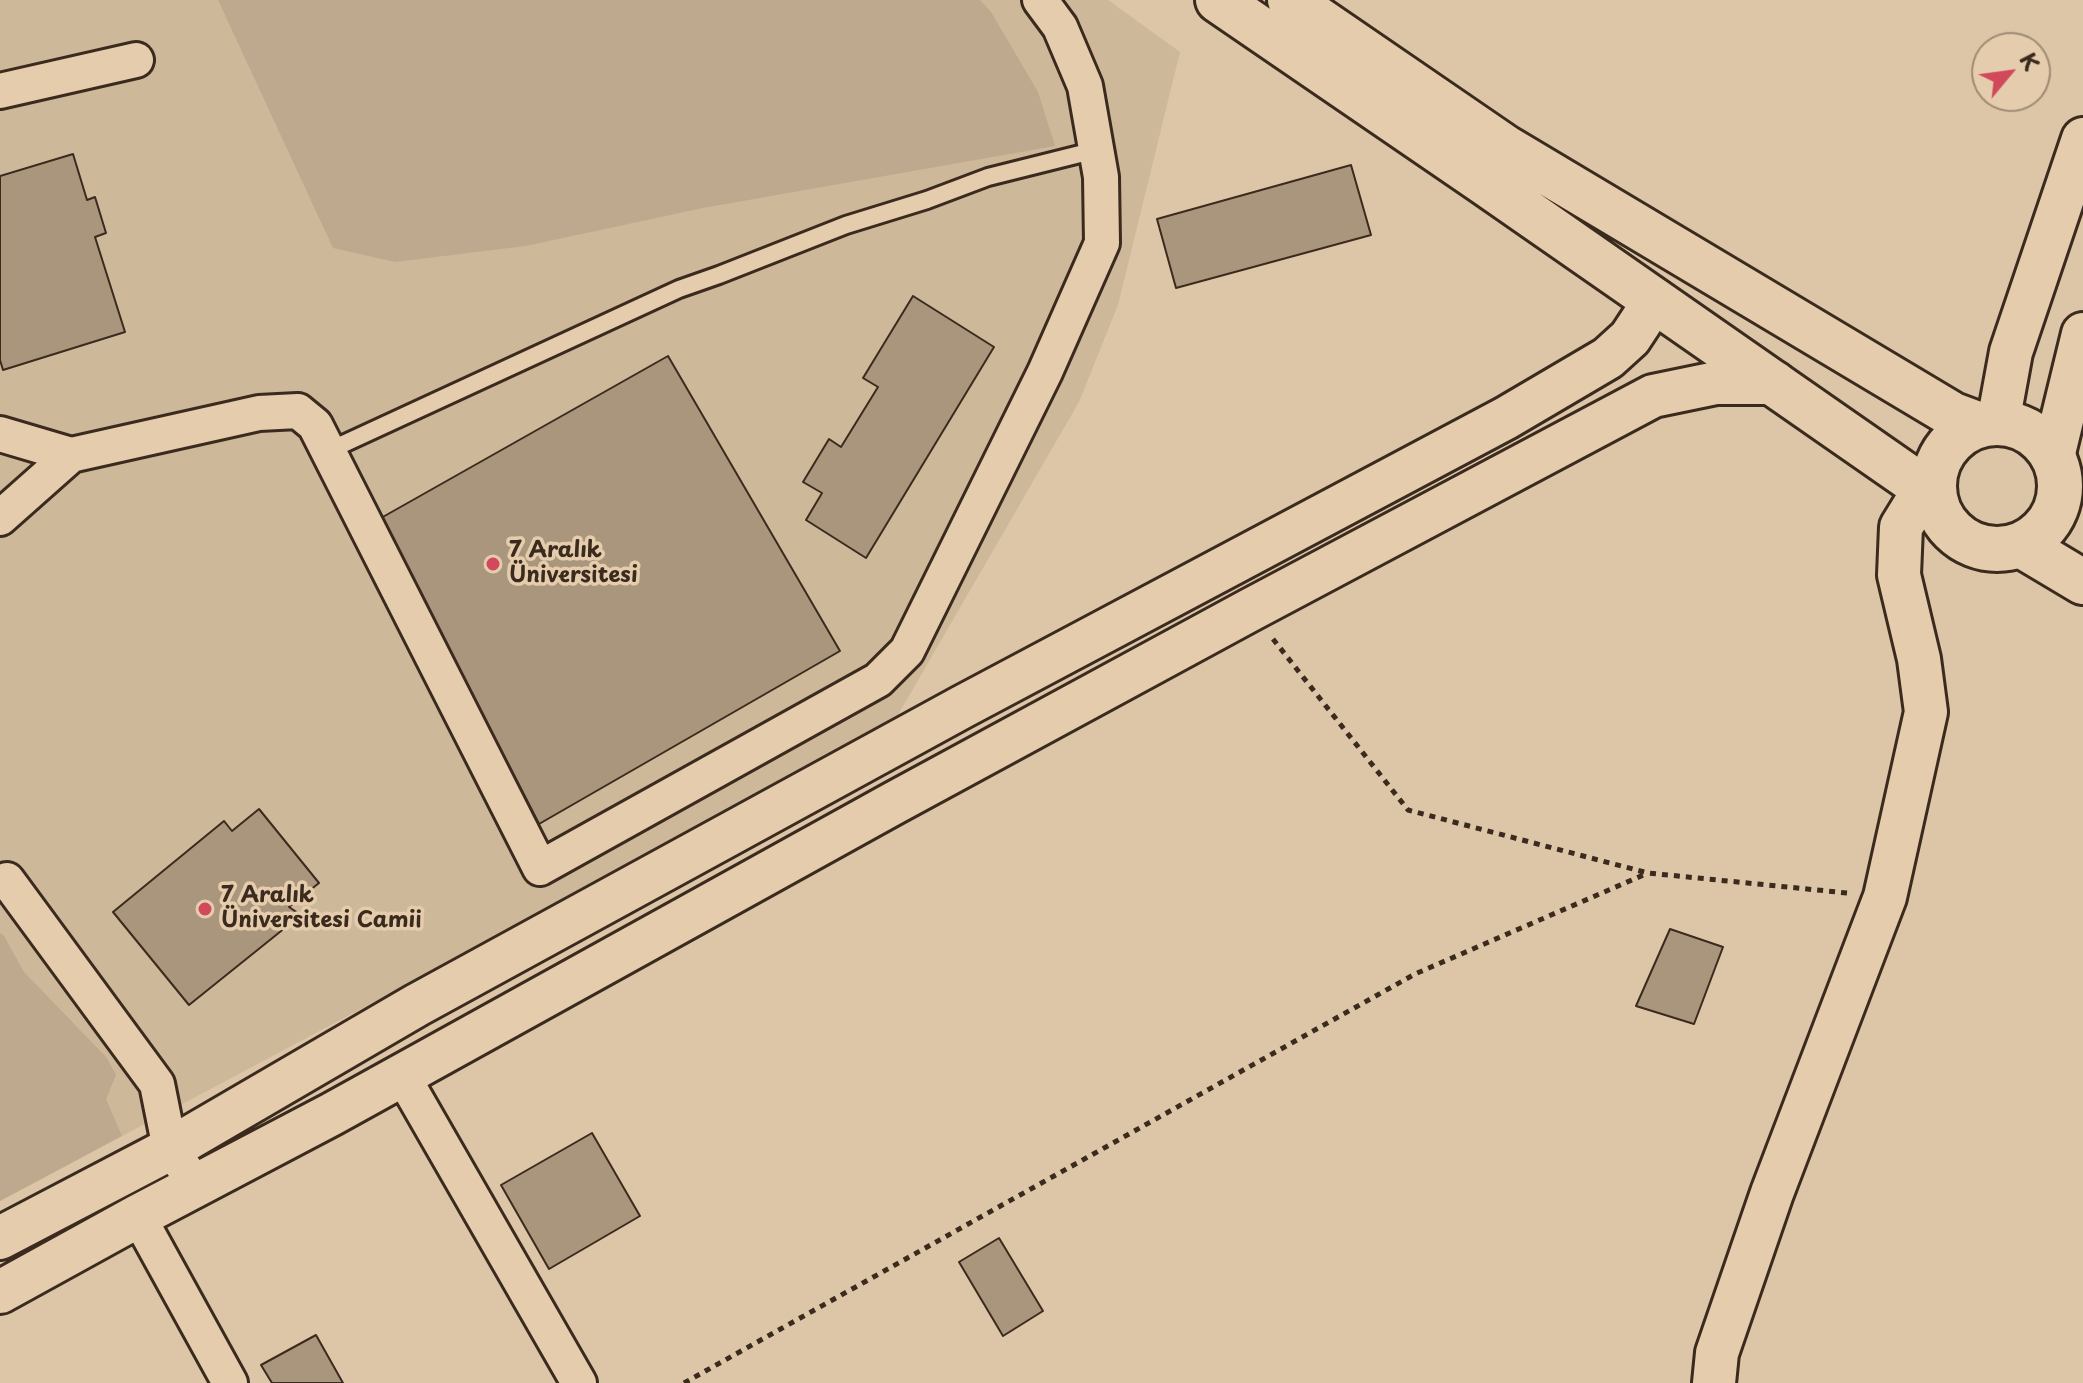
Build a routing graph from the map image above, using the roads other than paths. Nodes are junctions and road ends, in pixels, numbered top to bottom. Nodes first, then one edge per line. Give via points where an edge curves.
1 (1040, 0) edge
2 (1218, 0) edge
3 (1290, 0) edge
4 (136, 60) dead end
5 (0, 91) edge
6 (2083, 139) edge
7 (1096, 150) junction
8 (1655, 300) junction
9 (2083, 334) edge
10 (1775, 383) junction
11 (1989, 424) junction
12 (0, 434) edge
13 (328, 451) junction
14 (71, 455) junction
15 (2065, 475) edge
16 (1929, 491) junction
17 (0, 518) edge
18 (2021, 545) junction
19 (2083, 582) edge
20 (2, 874) edge
21 (402, 1075) junction
22 (170, 1149) junction
23 (197, 1185) junction
24 (138, 1216) junction
25 (0, 1238) edge
26 (0, 1292) edge
27 (230, 1383) edge
28 (579, 1383) edge
29 (1714, 1383) edge

1 - 7 street via 1060,27 1085,86
2 - 8 main road
3 - 11 main road via 1506,148 1953,415
4 - 5 street
6 - 11 street
7 - 13 lane via 988,177 679,289
7 - 13 street via 1102,243 1045,372 907,651 878,680 540,868
8 - 10 main road
8 - 22 street via 1630,338 1608,358 1506,418 417,1005
9 - 15 street
10 - 16 main road
10 - 21 street via 1716,383 1653,396 894,803
11 - 15 main road via 2015,425 2031,433
11 - 16 main road via 1951,443
12 - 14 street
13 - 14 street via 315,425 298,411 259,413
14 - 17 street
15 - 18 main road via 2050,521
16 - 18 main road via 1951,529 1965,541 2002,550
16 - 29 street via 1901,527 1899,575 1926,712 1885,897 1772,1193 1717,1353
18 - 19 main road
20 - 22 street via 157,1084
21 - 23 street
21 - 28 street
22 - 23 street
22 - 25 street
23 - 24 street
24 - 26 street
24 - 27 street

